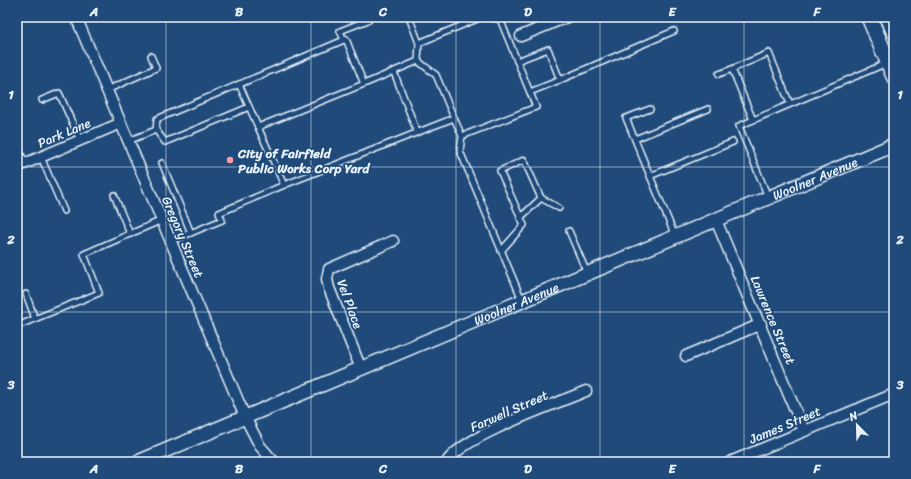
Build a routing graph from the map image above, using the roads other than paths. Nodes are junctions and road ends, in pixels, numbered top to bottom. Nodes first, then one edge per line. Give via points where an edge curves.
1 (76, 17) edge
2 (366, 17) edge
3 (409, 17) edge
4 (567, 17) edge
5 (887, 17) edge
6 (870, 20) edge
7 (894, 30) edge
8 (674, 31) dead end
9 (521, 36) dead end
10 (344, 40) junction
11 (419, 43) junction
12 (151, 56) dead end
13 (517, 60) junction
14 (418, 61) junction
15 (732, 69) junction
16 (891, 70) edge
17 (394, 72) junction
18 (719, 74) dead end
19 (560, 80) junction
20 (239, 84) junction
21 (364, 84) junction
22 (107, 90) junction
23 (530, 92) junction
24 (42, 100) dead end
25 (790, 104) junction
26 (250, 108) junction
27 (650, 109) dead end
28 (708, 109) dead end
29 (454, 118) junction
30 (753, 120) junction
31 (121, 123) junction
32 (258, 127) junction
33 (156, 130) junction
34 (417, 132) junction
35 (462, 136) junction
36 (635, 139) junction
37 (80, 140) junction
38 (128, 141) junction
39 (733, 142) dead end
40 (17, 144) edge
41 (894, 145) edge
42 (42, 157) junction
43 (162, 163) dead end
44 (21, 166) edge
45 (650, 176) junction
46 (284, 185) junction
47 (114, 195) dead end
48 (540, 198) junction
49 (768, 198) junction
50 (559, 208) dead end
51 (64, 211) dead end
52 (520, 218) junction
53 (162, 220) junction
54 (716, 220) junction
55 (569, 231) dead end
56 (191, 233) junction
57 (130, 234) junction
58 (676, 237) junction
59 (393, 241) dead end
60 (171, 242) junction
61 (501, 251) junction
62 (588, 274) junction
63 (26, 294) dead end
64 (523, 301) junction
65 (35, 318) junction
66 (761, 324) junction
67 (17, 326) edge
68 (686, 356) dead end
69 (361, 369) junction
70 (586, 391) dead end
71 (894, 394) edge
72 (245, 417) junction
73 (804, 431) junction
74 (138, 462) edge
75 (274, 462) edge
76 (447, 462) edge
77 (730, 462) edge

1 - 22 street, Gregory Street
2 - 10 lane via 368,20 340,31
3 - 11 lane
4 - 9 street
5 - 6 street
5 - 7 main road
6 - 16 main road
8 - 19 lane
10 - 20 lane
10 - 21 lane via 346,39
11 - 13 lane via 482,17 500,18
11 - 14 lane
12 - 22 lane via 156,68
13 - 19 lane via 548,49
13 - 23 lane
14 - 17 lane
14 - 29 lane via 436,75
15 - 18 lane
15 - 25 lane via 769,53
15 - 30 lane
16 - 25 lane
17 - 21 lane
17 - 34 lane
19 - 23 lane
20 - 26 lane
20 - 33 lane via 157,119
21 - 32 lane
22 - 31 street, Gregory Street
23 - 35 lane via 536,107
24 - 37 lane via 60,93
25 - 30 lane
26 - 32 lane
26 - 33 lane via 165,142
27 - 36 lane via 626,118
28 - 36 lane
29 - 34 lane
29 - 35 lane
30 - 49 lane via 739,126
31 - 37 street, Park Lane
31 - 38 street, Gregory Street
32 - 46 lane
33 - 38 lane
34 - 46 lane
35 - 61 lane via 460,151
36 - 45 lane
37 - 42 street, Park Lane
38 - 53 street, Gregory Street
39 - 45 lane
40 - 44 lane
41 - 49 street, Woolner Avenue
42 - 44 street, Park Lane
42 - 51 lane
43 - 56 lane
45 - 58 lane
46 - 56 lane via 219,214 222,220
47 - 57 lane
48 - 50 lane
48 - 52 lane
48 - 52 lane via 524,160 500,171
49 - 54 street, Woolner Avenue
52 - 61 lane via 524,225
53 - 57 lane
53 - 60 street, Gregory Street
54 - 58 street, Woolner Avenue
54 - 66 street, Lawrence Street
55 - 62 lane
56 - 60 lane
57 - 65 lane via 84,254 99,293
58 - 62 street, Woolner Avenue
59 - 69 street, Vel Place via 328,269 329,288
60 - 72 street, Gregory Street
61 - 64 lane
62 - 64 street, Woolner Avenue
63 - 65 lane
64 - 69 street, Woolner Avenue
65 - 67 lane
66 - 68 street
66 - 73 street, Lawrence Street
69 - 72 street, Woolner Avenue
70 - 76 street, Farwell Street via 484,434 467,443
71 - 73 street, James Street
72 - 74 street, Woolner Avenue
72 - 75 street, Gregory Street via 260,446
73 - 77 street, James Street

